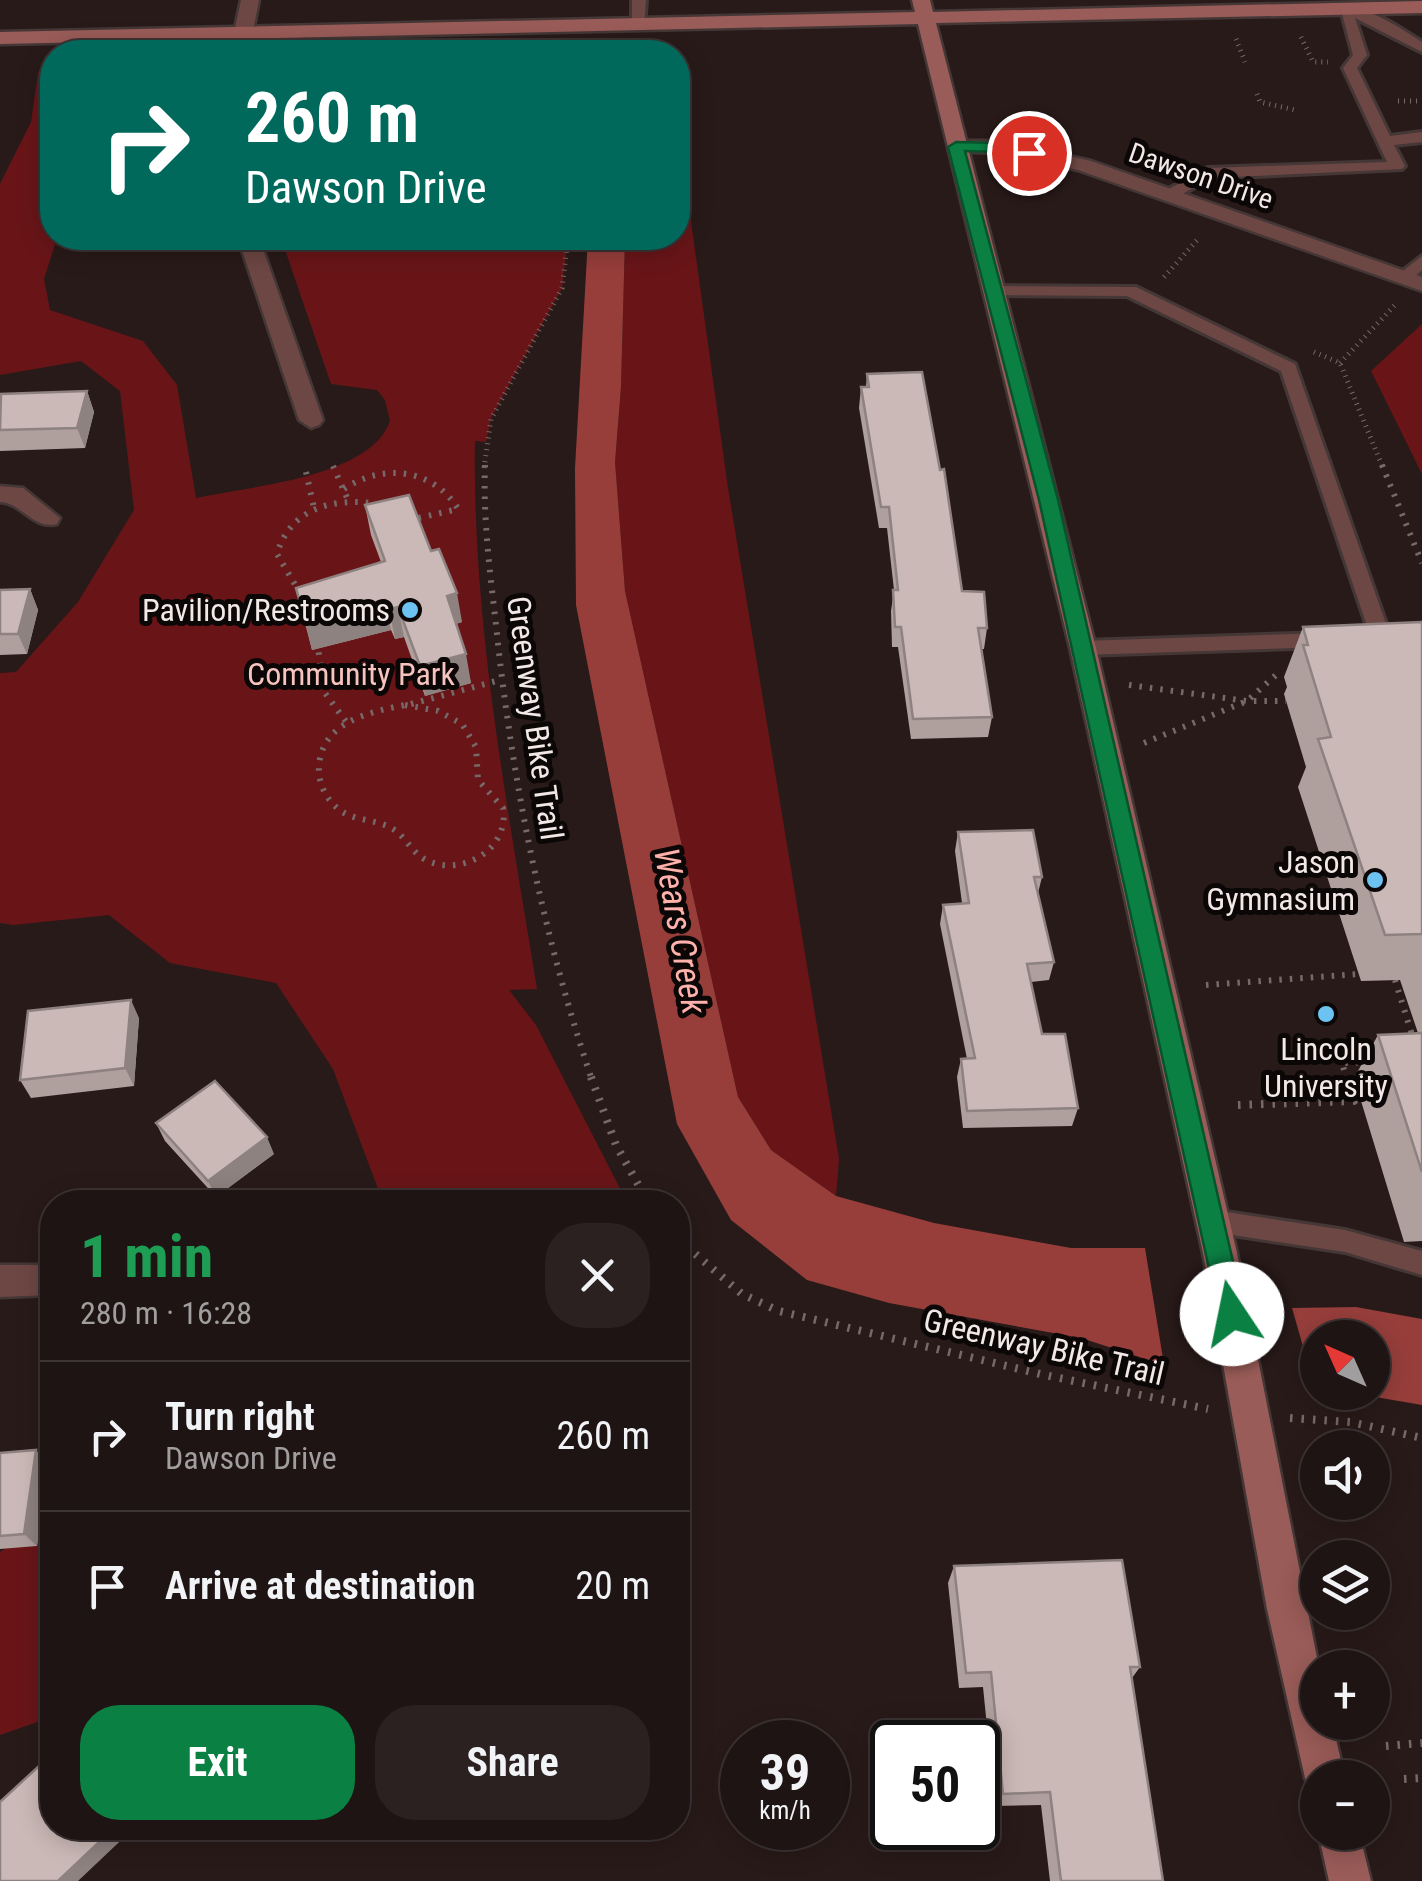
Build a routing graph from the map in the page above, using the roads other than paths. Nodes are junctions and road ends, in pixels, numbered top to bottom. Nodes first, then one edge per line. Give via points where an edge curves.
1 (250, 0) edge
2 (639, 0) edge
3 (1422, 7) edge
4 (923, 9) edge
5 (1345, 9) junction
6 (1290, 12) edge
7 (639, 24) junction
8 (242, 32) junction
9 (0, 38) edge
10 (241, 40) edge
11 (1422, 48) edge
12 (1422, 138) edge
13 (1385, 141) junction
14 (956, 147) junction
15 (1171, 194) junction
16 (252, 250) edge
17 (1422, 261) edge
18 (1413, 280) edge
19 (994, 291) junction
20 (311, 420) dead end
21 (0, 494) edge
22 (48, 518) dead end
23 (1083, 648) junction
24 (1213, 1221) junction
25 (1422, 1262) edge
26 (40, 1280) edge
27 (0, 1281) edge
28 (1322, 1760) edge
29 (1342, 1850) edge
30 (1350, 1881) edge

1 - 8 street
2 - 7 lane
3 - 5 main road
4 - 6 main road
4 - 7 main road
4 - 14 main road
5 - 6 main road
5 - 11 lane
5 - 13 lane via 1360,55 1350,68
7 - 8 main road
8 - 9 main road
8 - 10 street
12 - 13 lane
13 - 15 lane via 1397,166 1208,173
14 - 15 street, Dawson Drive via 1001,147 1084,165
14 - 19 main road
15 - 18 street, Dawson Drive
16 - 20 street
17 - 18 lane
19 - 23 main road
19 - 23 lane via 1130,291 1289,368 1380,638
21 - 22 street via 14,494
23 - 24 main road
24 - 25 lane via 1345,1241
24 - 28 main road via 1286,1610
26 - 27 street
29 - 30 main road

